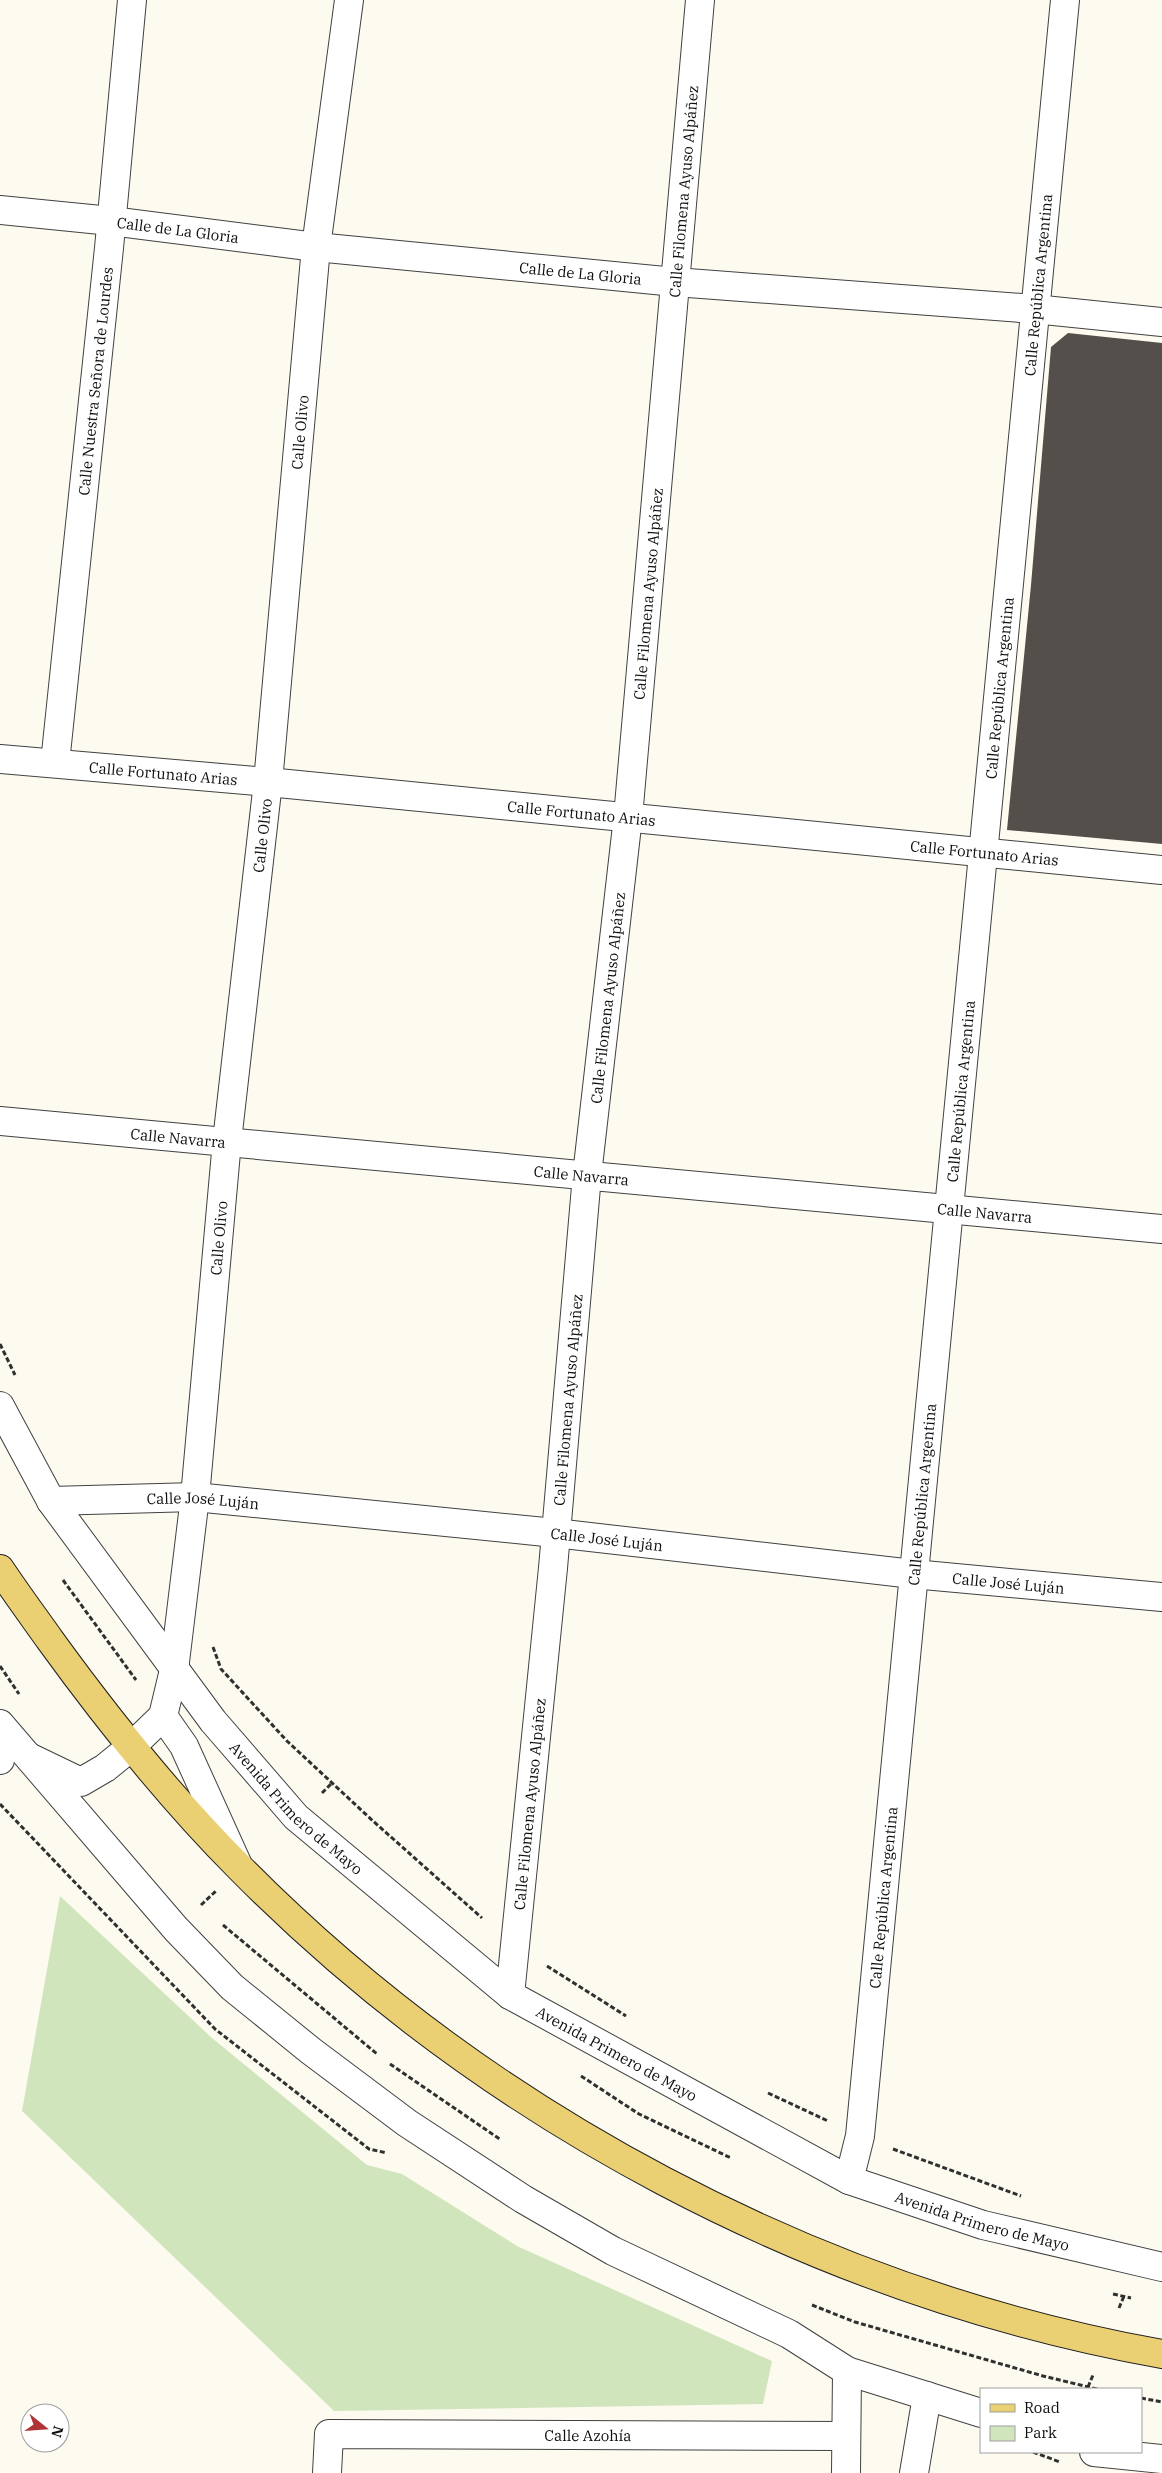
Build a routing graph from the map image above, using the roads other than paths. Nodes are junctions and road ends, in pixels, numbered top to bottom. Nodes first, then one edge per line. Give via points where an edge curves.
1 (132, 0) edge
2 (349, 0) edge
3 (700, 0) edge
4 (1065, 0) edge
5 (0, 210) edge
6 (111, 220) junction
7 (316, 247) junction
8 (675, 282) junction
9 (1034, 309) junction
10 (1162, 322) edge
11 (0, 759) edge
12 (55, 763) junction
13 (268, 782) junction
14 (628, 818) junction
15 (982, 853) junction
16 (1162, 870) edge
17 (0, 1121) edge
18 (227, 1141) junction
19 (588, 1175) junction
20 (950, 1208) junction
21 (1162, 1229) edge
22 (0, 1406) edge
23 (195, 1498) junction
24 (51, 1501) junction
25 (556, 1533) junction
26 (1, 1570) edge
27 (913, 1574) junction
28 (1162, 1597) edge
29 (174, 1670) junction
30 (163, 1716) junction
31 (1, 1726) edge
32 (131, 1747) junction
33 (29, 1757) junction
34 (0, 1760) edge
35 (82, 1782) junction
36 (104, 1846) junction
37 (240, 1868) junction
38 (510, 1995) junction
39 (849, 2180) junction
40 (1162, 2267) edge
41 (1162, 2354) edge
42 (847, 2371) junction
43 (927, 2396) junction
44 (980, 2412) edge
45 (846, 2436) junction
46 (1094, 2453) edge
47 (1104, 2453) edge
48 (1162, 2459) edge
49 (327, 2473) edge
50 (846, 2473) edge
51 (914, 2473) edge
52 (1094, 2473) edge

1 - 6 street, Calle Nuestra Señora de Lourdes
2 - 7 street, Calle Olivo
3 - 8 street, Calle Filomena Ayuso Alpáñez
4 - 9 street, Calle República Argentina
5 - 6 street, Calle de La Gloria
6 - 7 street, Calle de La Gloria
6 - 12 street, Calle Nuestra Señora de Lourdes
7 - 8 street, Calle de La Gloria
7 - 13 street, Calle Olivo
8 - 9 street, Calle de La Gloria
8 - 14 street, Calle Filomena Ayuso Alpáñez
9 - 10 street, Calle de La Gloria
9 - 15 street, Calle República Argentina
11 - 12 street, Calle Fortunato Arias
12 - 13 street, Calle Fortunato Arias
13 - 14 street, Calle Fortunato Arias
13 - 18 street, Calle Olivo
14 - 15 street, Calle Fortunato Arias
14 - 19 street, Calle Filomena Ayuso Alpáñez
15 - 16 street, Calle Fortunato Arias
15 - 20 street, Calle República Argentina
17 - 18 street, Calle Navarra
18 - 19 street, Calle Navarra
18 - 23 street, Calle Olivo
19 - 20 street, Calle Navarra
19 - 25 street, Calle Filomena Ayuso Alpáñez
20 - 21 street, Calle Navarra
20 - 27 street, Calle República Argentina
22 - 24 street, Avenida Primero de Mayo
23 - 24 street, Calle José Luján
23 - 25 street, Calle José Luján
23 - 29 street, Calle Olivo
24 - 29 street, Avenida Primero de Mayo
25 - 27 street, Calle José Luján
25 - 38 street, Calle Filomena Ayuso Alpáñez
26 - 32 main road
27 - 28 street, Calle José Luján
27 - 39 street, Calle República Argentina via 860,2136
29 - 30 street
29 - 38 street, Avenida Primero de Mayo via 213,1722 296,1817
30 - 32 street
30 - 37 street via 184,1746
31 - 33 street
31 - 34 street
32 - 35 street
32 - 37 main road
33 - 35 street
33 - 36 street
35 - 36 street
36 - 42 street via 232,1987 406,2123 523,2199 613,2251 789,2334
37 - 41 main road via 339,1961 414,2021 493,2078 645,2171 808,2249 893,2280 1028,2323
38 - 39 street, Avenida Primero de Mayo
39 - 40 street, Avenida Primero de Mayo via 983,2225
42 - 43 street
42 - 45 street
43 - 44 street
43 - 51 street
45 - 49 street, Calle Azohía via 329,2434
45 - 50 street
46 - 52 street
47 - 48 street

